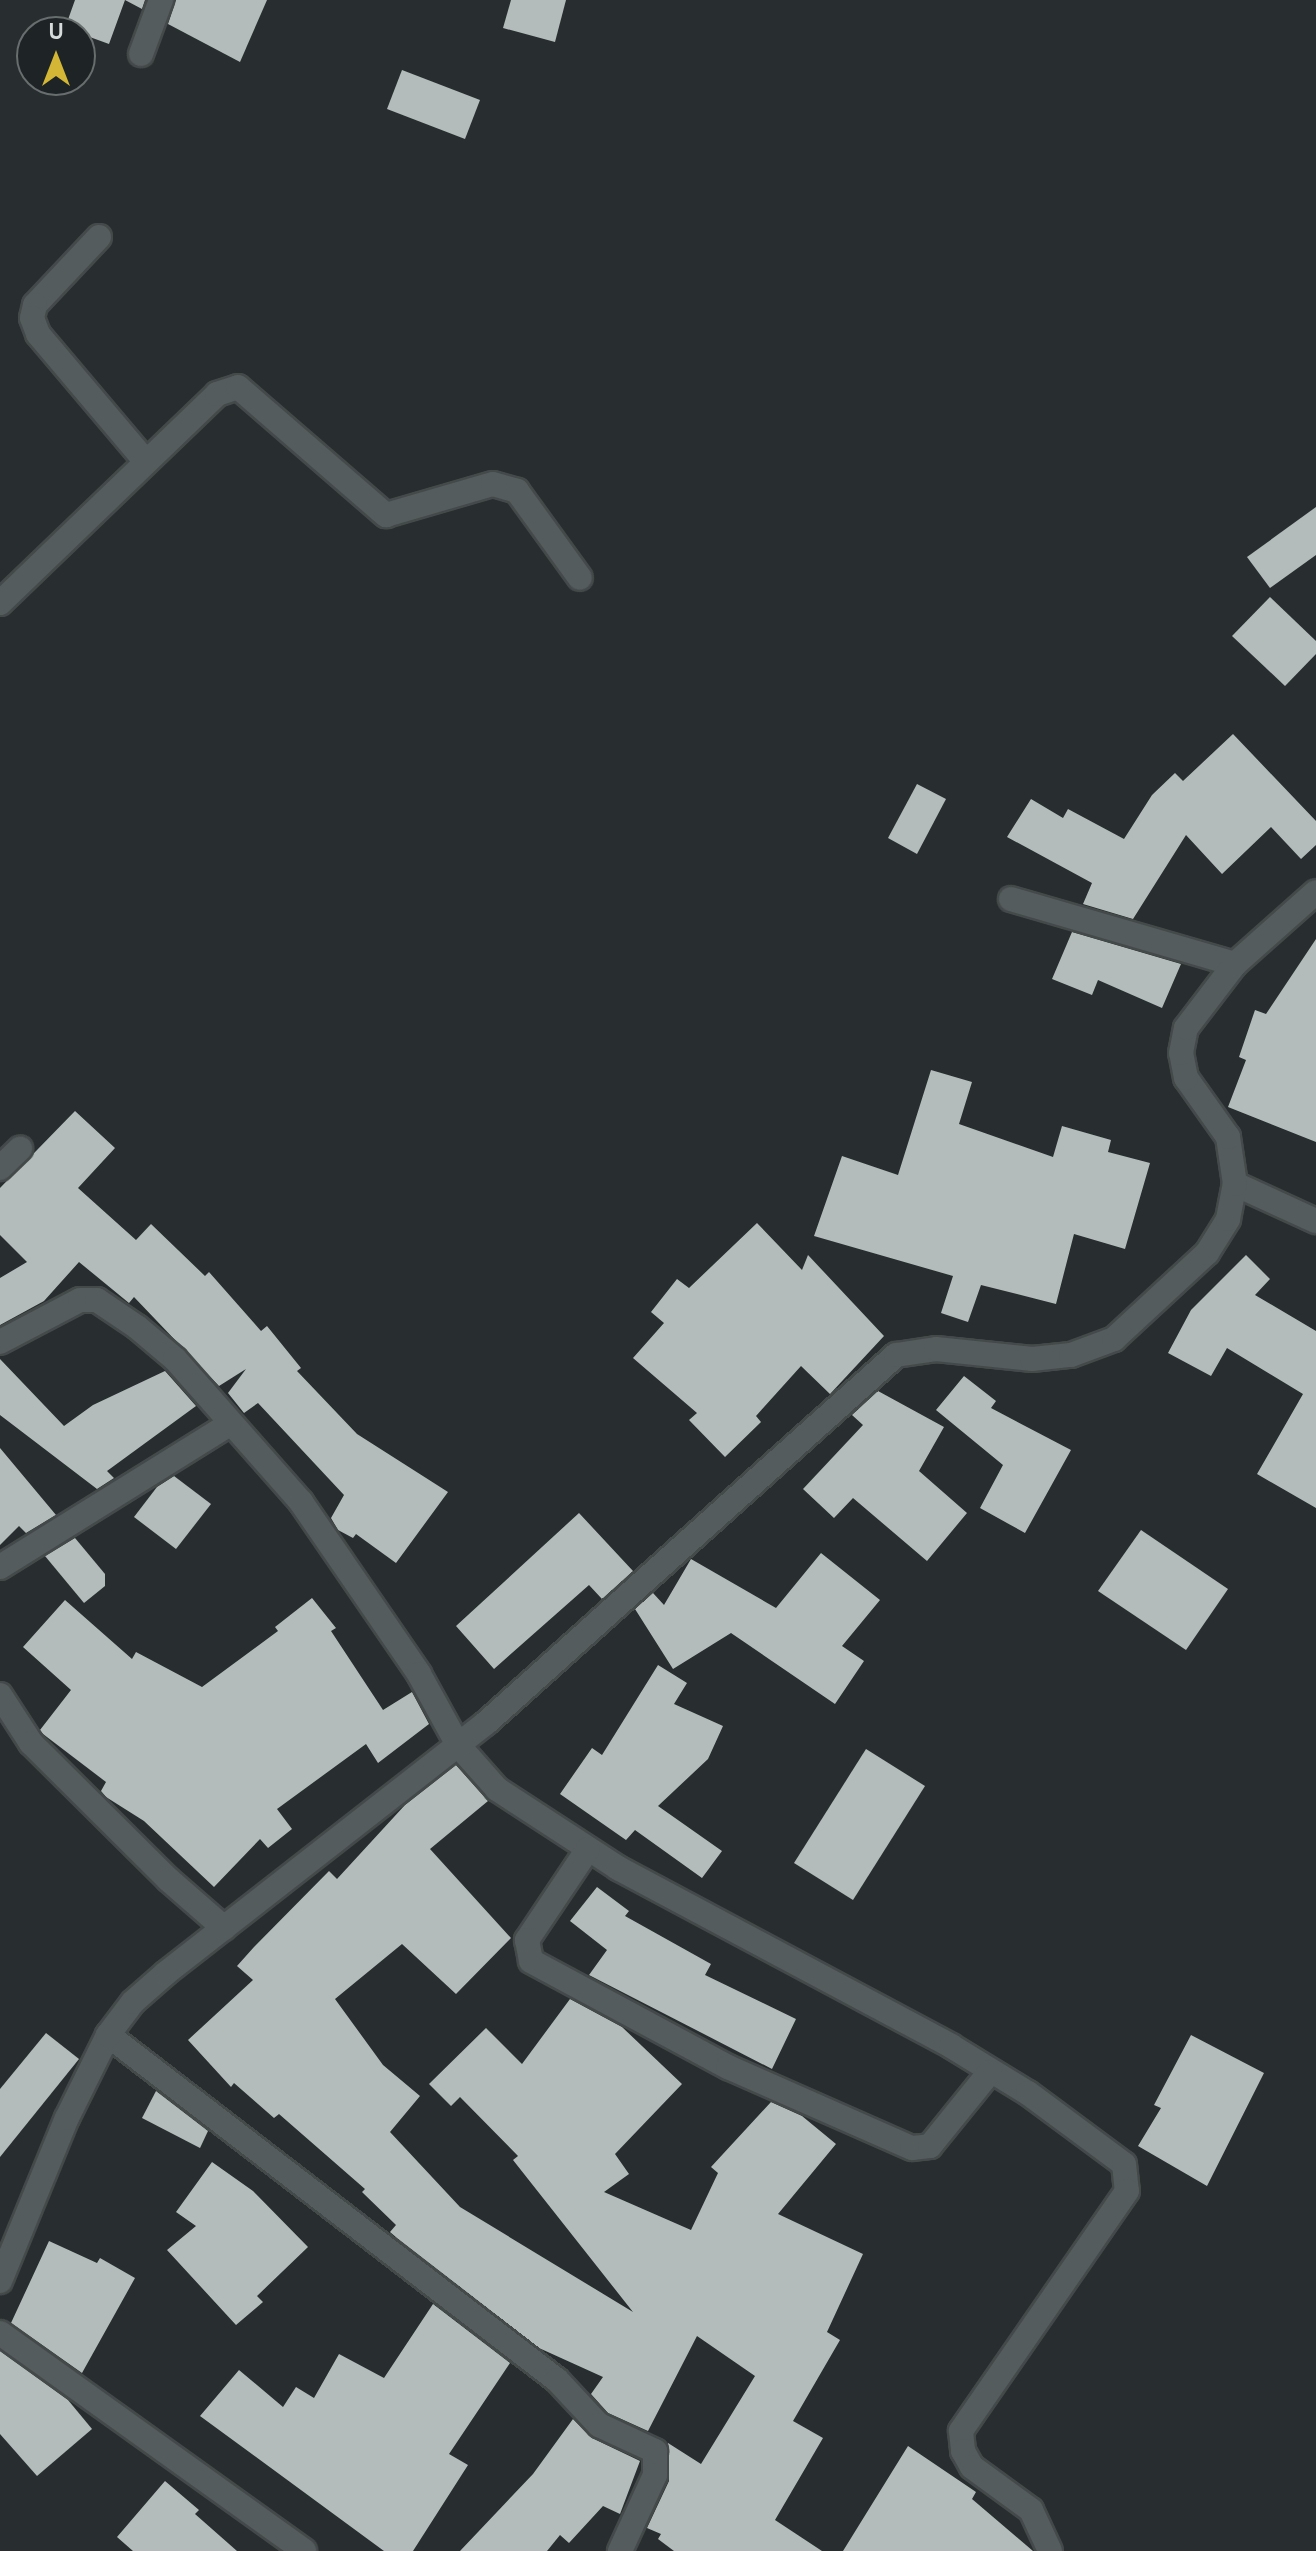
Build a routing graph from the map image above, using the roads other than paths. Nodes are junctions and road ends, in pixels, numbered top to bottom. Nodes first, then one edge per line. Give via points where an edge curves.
1 (161, 0) edge
2 (141, 54) dead end
3 (99, 237) dead end
4 (146, 462) junction
5 (580, 578) dead end
6 (0, 603) edge
7 (1316, 892) edge
8 (1011, 899) dead end
9 (1235, 964) junction
10 (20, 1149) dead end
11 (0, 1168) edge
12 (1235, 1184) junction
13 (1316, 1221) edge
14 (0, 1342) edge
15 (228, 1425) junction
16 (0, 1567) edge
17 (0, 1695) edge
18 (458, 1745) junction
19 (588, 1849) junction
20 (224, 1928) junction
21 (108, 2035) junction
22 (990, 2072) junction
23 (0, 2281) edge
24 (0, 2333) edge
25 (304, 2551) edge
26 (620, 2551) edge
27 (1050, 2551) edge

1 - 2 street
3 - 4 street via 35,305 32,318 38,334
4 - 5 street via 217,394 238,387 386,515 493,484 517,491
4 - 6 street
7 - 9 street
8 - 9 street
9 - 12 street via 1186,1028 1181,1053 1186,1078 1228,1137
10 - 11 street
12 - 13 street
12 - 18 street via 1228,1219 1207,1253 1114,1339 1071,1355 1032,1359 936,1349 896,1355
14 - 15 street via 80,1300 97,1300 175,1359
15 - 16 street
15 - 18 street via 301,1502 419,1674
17 - 20 street via 31,1743
18 - 19 street via 497,1789
18 - 20 street
19 - 22 street
19 - 22 street via 527,1940 531,1961 728,2067 912,2148 930,2146
20 - 21 street via 133,2002
21 - 23 street via 67,2118
21 - 26 street via 557,2380 588,2417 655,2451 655,2475
22 - 27 street via 1104,2145 1124,2164 1129,2177 1127,2191 961,2431 972,2467 1031,2510
24 - 25 street

